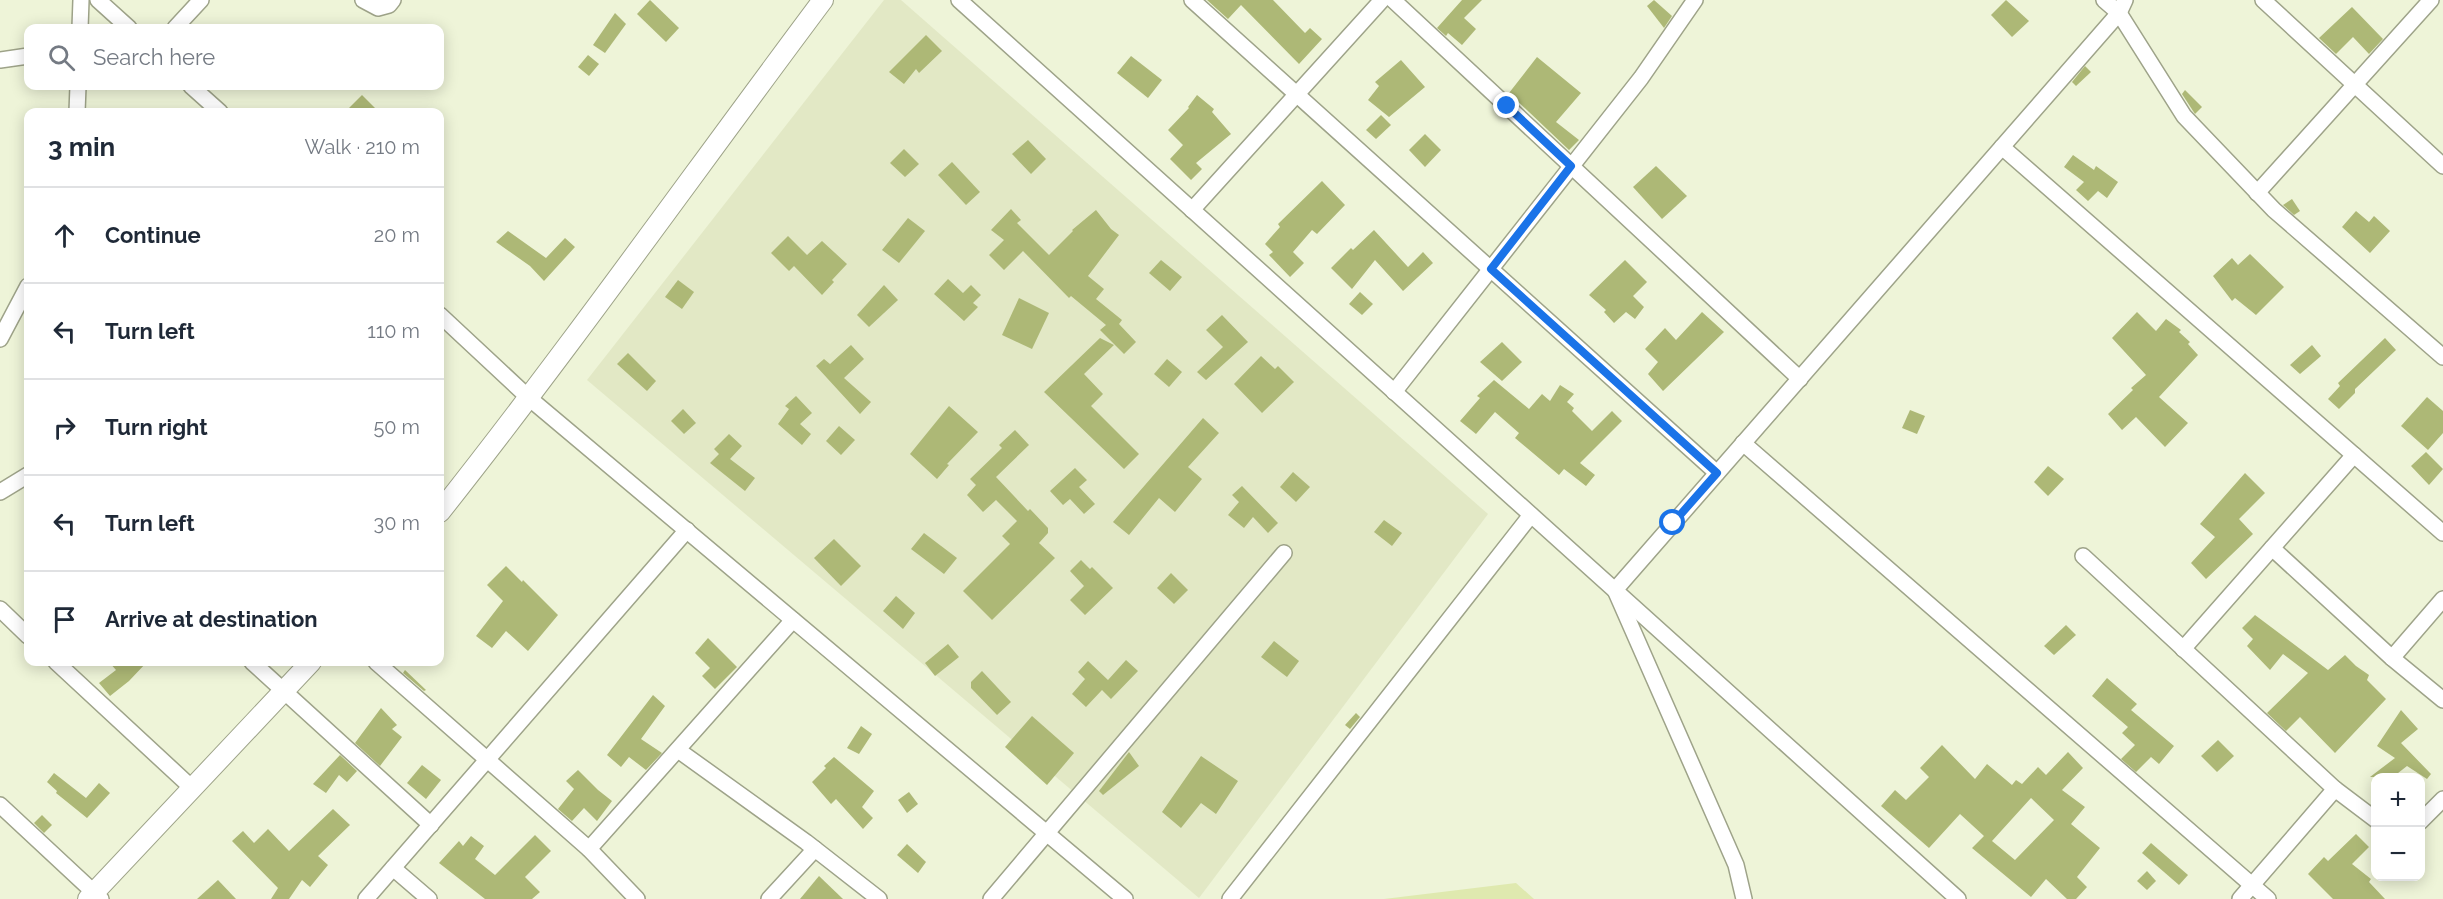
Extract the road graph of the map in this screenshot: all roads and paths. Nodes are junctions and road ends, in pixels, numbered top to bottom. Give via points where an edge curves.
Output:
1 (81, 0) edge
2 (99, 0) edge
3 (201, 0) edge
4 (363, 0) edge
5 (393, 0) edge
6 (823, 0) edge
7 (958, 0) edge
8 (1192, 0) edge
9 (1382, 0) edge
10 (1393, 0) edge
11 (1695, 0) edge
12 (2104, 0) edge
13 (2263, 0) edge
14 (2431, 0) edge
15 (2122, 7) edge
16 (80, 24) edge
17 (125, 24) edge
18 (180, 24) edge
19 (24, 57) edge
20 (0, 60) edge
21 (2354, 84) junction
22 (78, 90) edge
23 (195, 90) edge
24 (1296, 95) junction
25 (77, 108) edge
26 (216, 108) edge
27 (2002, 147) junction
28 (1571, 166) junction
29 (2443, 166) edge
30 (2257, 193) junction
31 (1192, 210) junction
32 (1491, 269) junction
33 (24, 294) edge
34 (444, 319) edge
35 (0, 339) edge
36 (2443, 357) edge
37 (1800, 379) junction
38 (1395, 392) junction
39 (529, 398) junction
40 (1743, 443) junction
41 (2354, 455) junction
42 (1717, 473) junction
43 (24, 477) edge
44 (0, 492) edge
45 (444, 507) edge
46 (1531, 515) junction
47 (687, 530) junction
48 (2443, 533) edge
49 (2271, 548) junction
50 (1284, 553) dead end
51 (2083, 556) dead end
52 (1615, 590) junction
53 (2443, 599) edge
54 (0, 609) edge
55 (793, 620) junction
56 (24, 632) edge
57 (2183, 649) junction
58 (2392, 658) junction
59 (60, 666) edge
60 (257, 666) edge
61 (307, 666) edge
62 (380, 666) edge
63 (284, 690) junction
64 (2443, 700) edge
65 (678, 750) junction
66 (486, 761) junction
67 (192, 788) junction
68 (2336, 789) junction
69 (2443, 799) edge
70 (0, 805) edge
71 (2371, 816) edge
72 (2425, 818) edge
73 (431, 825) junction
74 (1047, 833) junction
75 (589, 849) junction
76 (815, 849) junction
77 (393, 868) junction
78 (2252, 885) junction
79 (94, 897) edge
80 (366, 899) edge
81 (429, 899) edge
82 (638, 899) edge
83 (769, 899) edge
84 (879, 899) edge
85 (991, 899) edge
86 (1125, 899) edge
87 (1230, 899) edge
88 (1744, 899) edge
89 (1958, 899) edge
90 (2240, 899) edge
91 (2268, 899) edge

1 - 16 street
2 - 17 street
3 - 18 street
4 - 5 street via 378,8
6 - 39 street
7 - 31 street
8 - 24 street
9 - 24 street
10 - 28 street
11 - 28 street via 1641,78
12 - 15 street
13 - 21 street
14 - 21 street
15 - 27 street
15 - 30 street via 2184,116
19 - 20 street
21 - 29 street
21 - 30 street
22 - 25 street
23 - 26 street
24 - 31 street
24 - 32 street
27 - 37 street
27 - 41 street
28 - 32 street
28 - 37 street
30 - 36 street
31 - 38 street
32 - 38 street
32 - 42 street
33 - 35 street
34 - 39 street
37 - 40 street
38 - 46 street
39 - 45 street
39 - 47 street
40 - 42 street
40 - 78 street
41 - 48 street
41 - 49 street
42 - 52 street
43 - 44 street
46 - 52 street
46 - 87 street
47 - 55 street
47 - 66 street
49 - 57 street
49 - 58 street
50 - 74 street
51 - 57 street
52 - 88 street via 1736,865
52 - 89 street
53 - 58 street
54 - 56 street
55 - 65 street
55 - 74 street
57 - 68 street
58 - 64 street
59 - 67 street
60 - 63 street
61 - 63 street
62 - 66 street
63 - 67 street
63 - 73 street
65 - 75 street
65 - 76 street
66 - 73 street
66 - 75 street
67 - 79 street
68 - 71 street
68 - 78 street
69 - 72 street
70 - 79 street
73 - 77 street
74 - 85 street
74 - 86 street
75 - 82 street
76 - 83 street
76 - 84 street
77 - 80 street
77 - 81 street
78 - 90 street
78 - 91 street

